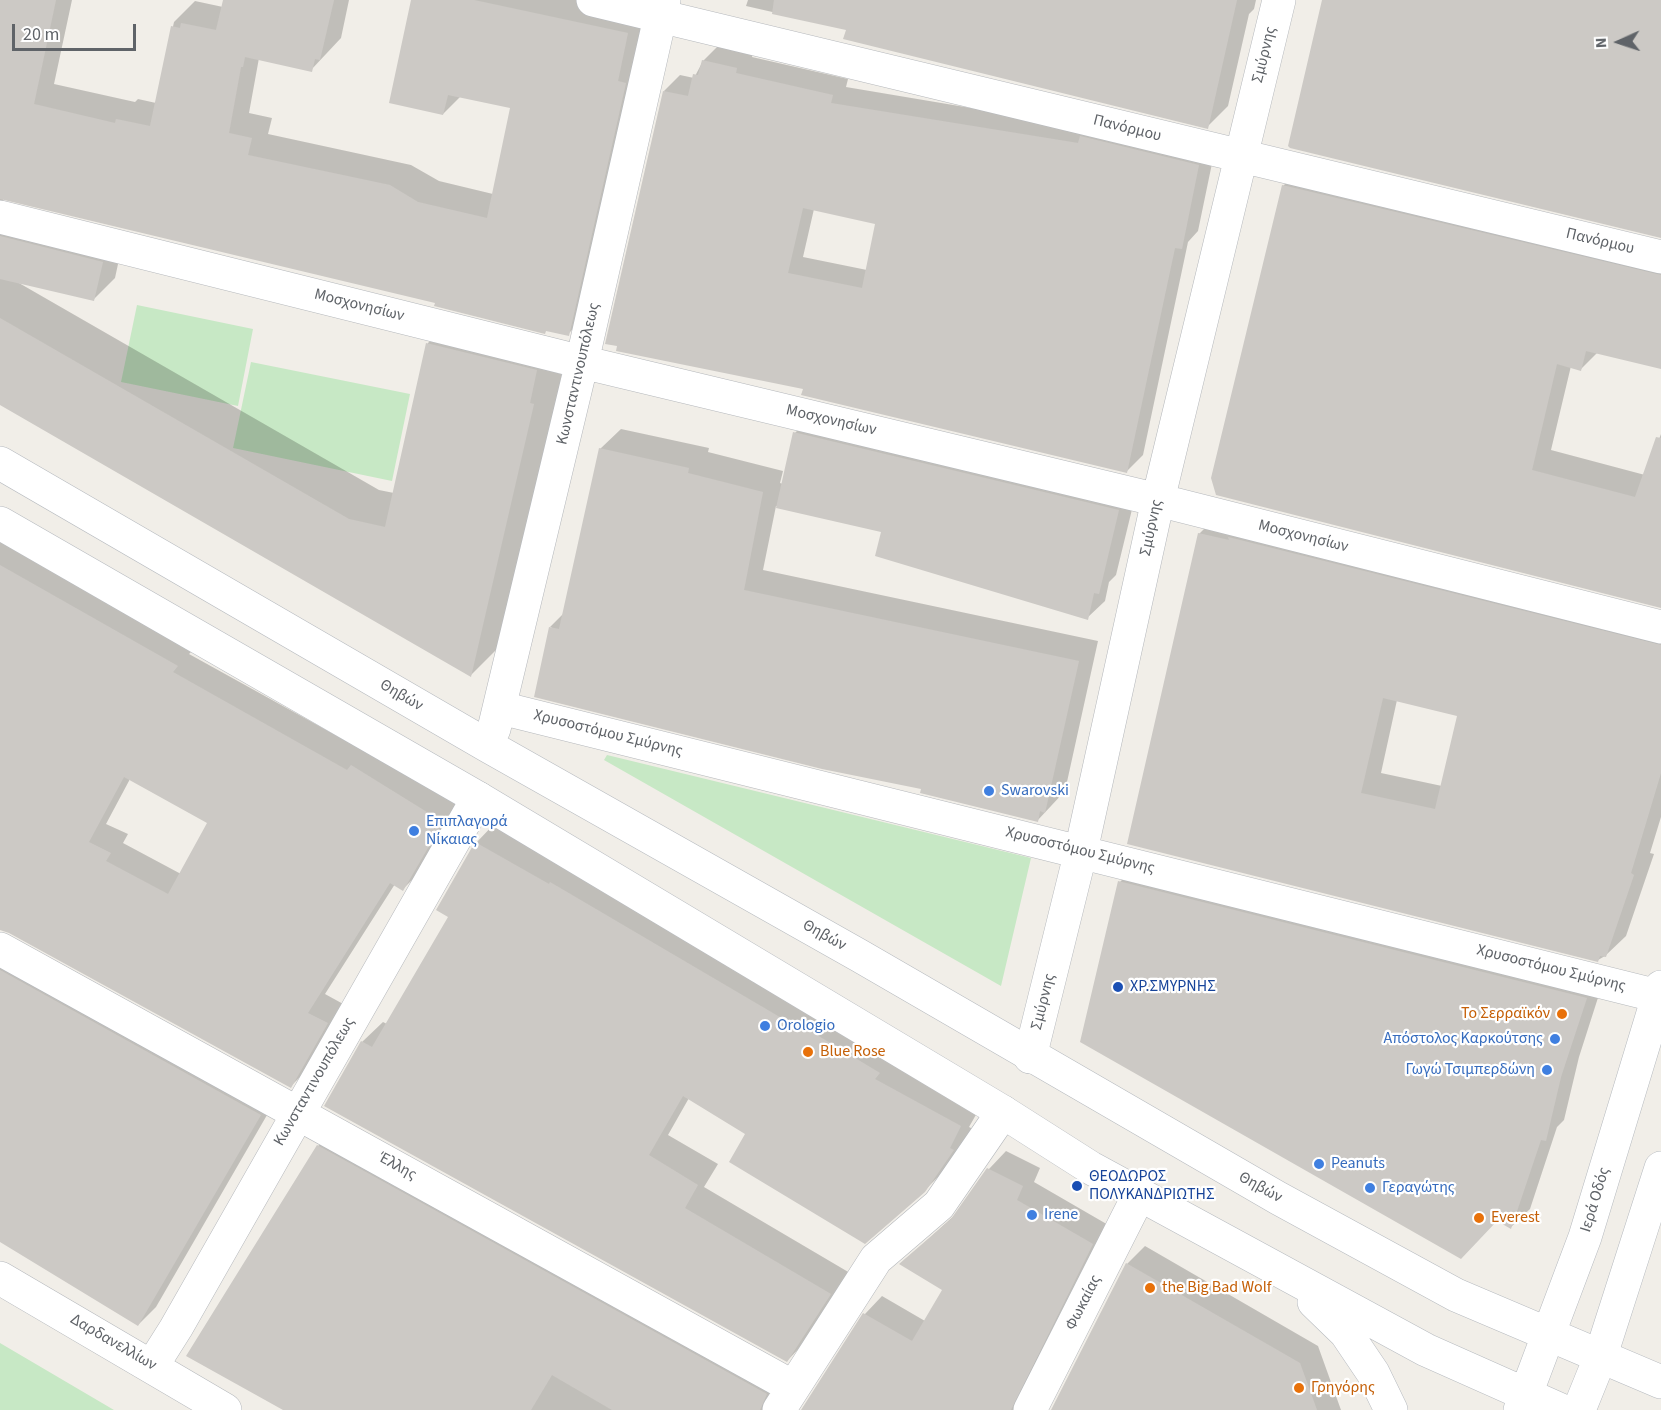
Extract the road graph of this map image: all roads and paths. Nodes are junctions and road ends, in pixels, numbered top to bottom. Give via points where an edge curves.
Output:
1 (593, 0) edge
2 (1278, 0) edge
3 (662, 8) edge
4 (1239, 156) junction
5 (0, 217) edge
6 (1661, 257) edge
7 (582, 362) junction
8 (0, 463) edge
9 (1158, 500) junction
10 (0, 523) edge
11 (1661, 627) edge
12 (501, 708) junction
13 (488, 746) junction
14 (478, 798) junction
15 (1081, 851) junction
16 (0, 949) edge
17 (1660, 991) edge
18 (1030, 1057) junction
19 (297, 1112) junction
20 (1003, 1112) junction
21 (1661, 1168) edge
22 (1139, 1195) junction
23 (1244, 1253) junction
24 (0, 1278) edge
25 (1548, 1334) junction
26 (1600, 1358) junction
27 (152, 1366) junction
28 (1661, 1382) edge
29 (786, 1399) edge
30 (1523, 1403) edge
31 (225, 1410) edge
32 (1030, 1410) edge
33 (1391, 1410) edge
34 (1561, 1410) edge
35 (1579, 1410) edge

1 - 3 street, Πανόρμου
2 - 4 street, Σμύρνης
3 - 4 street, Πανόρμου
3 - 7 street, Κωνσταντινουπόλεως
4 - 6 street, Πανόρμου
4 - 9 street, Σμύρνης
5 - 7 street, Μοσχονησίων
7 - 9 street, Μοσχονησίων
7 - 12 street, Κωνσταντινουπόλεως
8 - 13 street, Θηβών
9 - 11 street, Μοσχονησίων
9 - 15 street, Σμύρνης
10 - 14 street
12 - 13 street, Κωνσταντινουπόλεως
12 - 15 street, Χρυσοστόμου Σμύρνης
13 - 18 street, Θηβών
14 - 19 street, Κωνσταντινουπόλεως
14 - 20 street
15 - 17 street, Χρυσοστόμου Σμύρνης
15 - 18 street, Σμύρνης
16 - 19 street, Έλλης
17 - 25 street, Ιερά Οδός via 1585,1238
18 - 25 street, Θηβών via 1456,1295
19 - 27 street, Κωνσταντινουπόλεως
19 - 29 street, Έλλης
20 - 22 street
20 - 29 street via 939,1205 876,1259
21 - 26 street
22 - 23 street
22 - 32 street, Φωκαίας
23 - 30 street
23 - 33 street via 1307,1294 1346,1333 1373,1373
24 - 27 street, Δαρδανελλίων
25 - 26 street, Θηβών
25 - 30 street, Ιερά Οδός
26 - 28 street, Θηβών
26 - 35 street
27 - 31 street, Δαρδανελλίων
30 - 34 street

